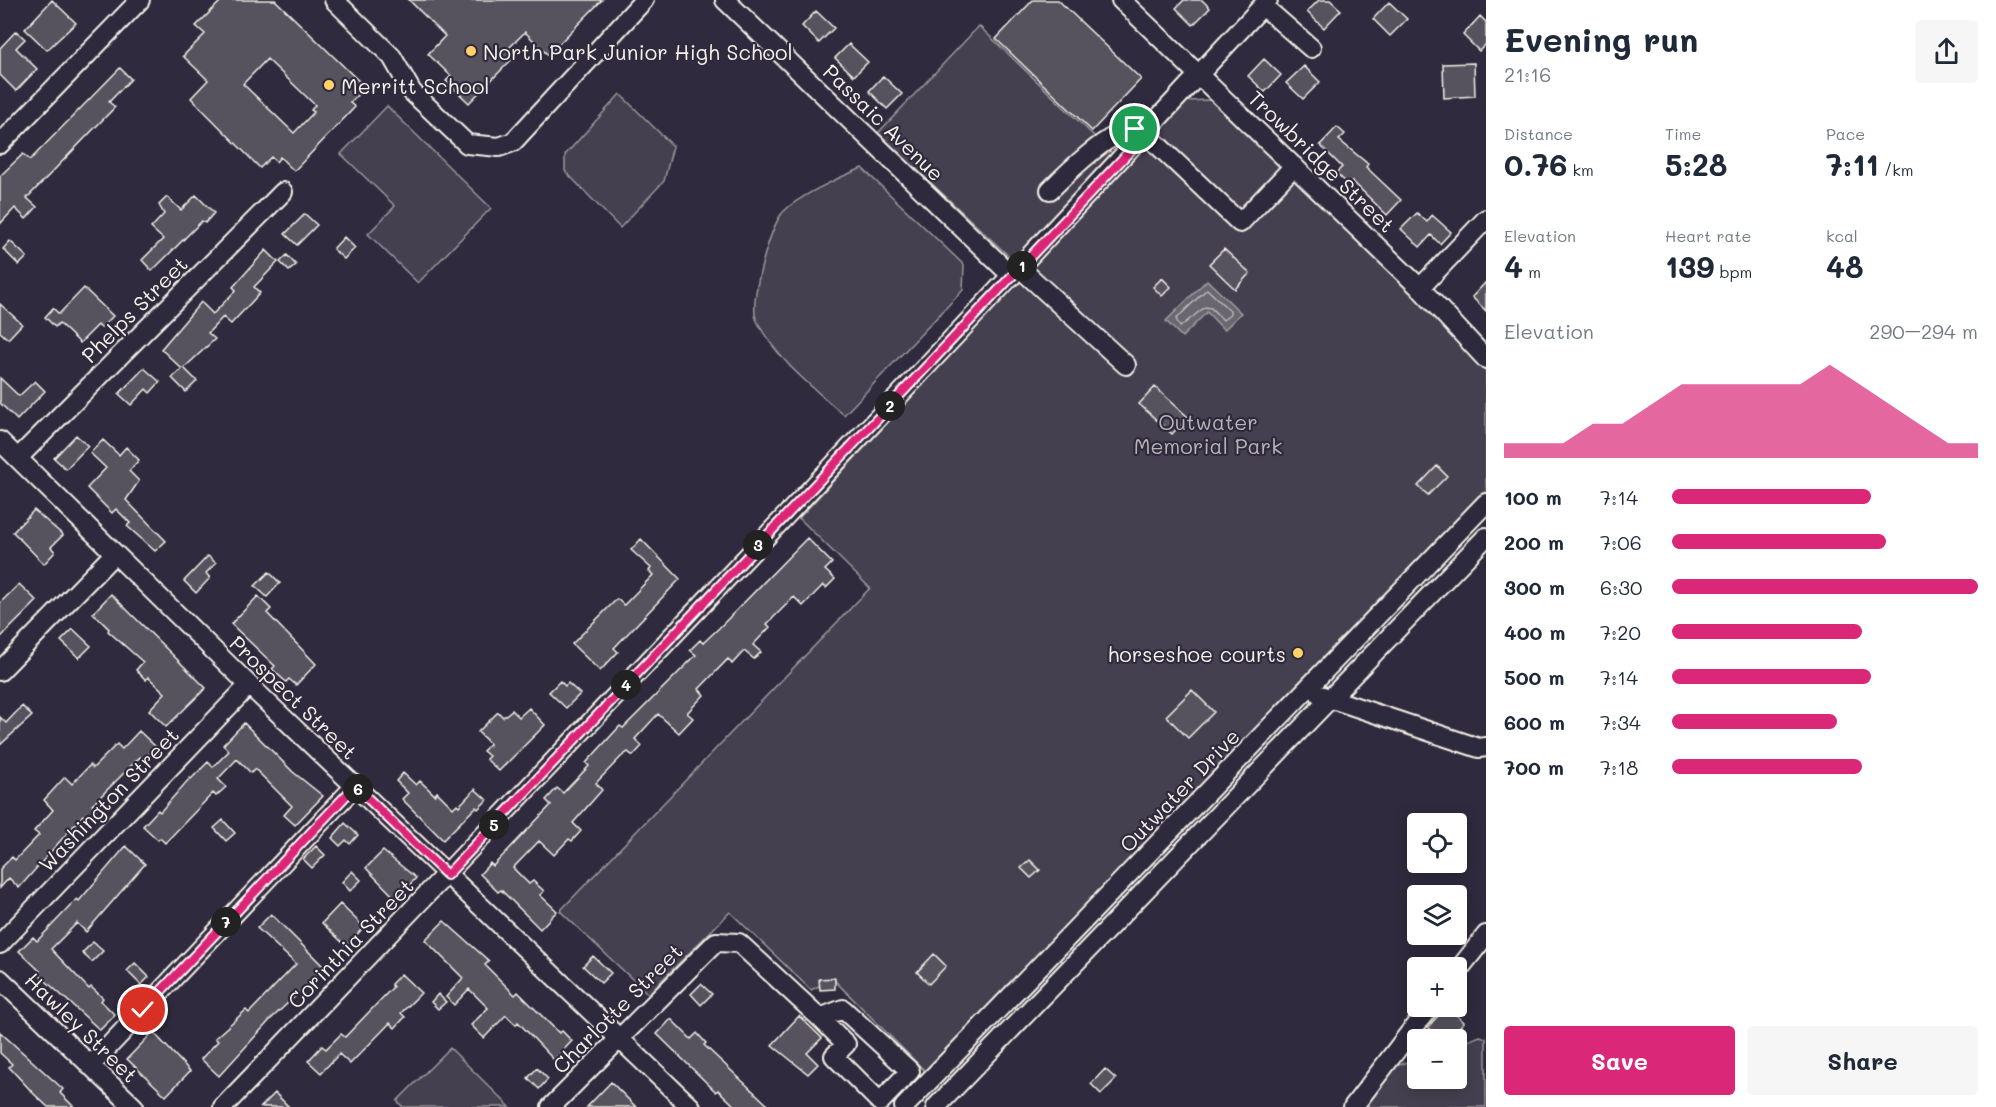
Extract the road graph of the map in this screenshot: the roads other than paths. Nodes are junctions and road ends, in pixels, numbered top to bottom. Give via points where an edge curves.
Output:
1 (140, 0) edge
2 (334, 0) edge
3 (644, 0) edge
4 (725, 0) edge
5 (1121, 0) edge
6 (1266, 3) edge
7 (1311, 48) dead end
8 (1201, 75) junction
9 (1146, 134) junction
10 (0, 144) edge
11 (1294, 166) junction
12 (1050, 190) dead end
13 (283, 192) dead end
14 (1486, 219) edge
15 (1016, 272) junction
16 (1420, 288) junction
17 (1486, 359) edge
18 (1126, 365) dead end
19 (0, 441) edge
20 (18, 458) junction
21 (1486, 503) edge
22 (1486, 537) edge
23 (114, 554) junction
24 (0, 671) edge
25 (249, 685) junction
26 (1307, 689) junction
27 (1329, 700) junction
28 (1486, 747) edge
29 (355, 786) junction
30 (447, 875) junction
31 (1486, 935) edge
32 (0, 944) edge
33 (1467, 959) edge
34 (0, 979) edge
35 (1422, 1017) edge
36 (820, 1018) junction
37 (618, 1037) junction
38 (90, 1066) junction
39 (880, 1104) edge
40 (134, 1107) edge
41 (223, 1107) edge
42 (550, 1107) edge
43 (691, 1107) edge
44 (904, 1107) edge
45 (936, 1107) edge
46 (1353, 1107) edge

1 - 10 street
2 - 3 street via 392,57 412,92 467,144 499,147 513,142
4 - 15 street, Passaic Avenue
5 - 8 street, Trowbridge Street
6 - 7 street
6 - 8 street, Corinthia Street
8 - 9 street, Corinthia Street
8 - 11 street, Trowbridge Street
9 - 11 street via 1240,223
9 - 12 street via 1135,129 1125,131 1074,165
9 - 15 street, Corinthia Street
11 - 16 street, Trowbridge Street
13 - 20 street, Phelps Street
14 - 16 street
15 - 18 street, Passaic Avenue
15 - 30 street, Corinthia Street
16 - 17 street, Trowbridge Street
19 - 20 street, Prospect Street
20 - 23 street, Prospect Street
21 - 26 street, Outwater Drive
22 - 27 street
23 - 24 street
23 - 25 street, Prospect Street
25 - 29 street, Prospect Street
25 - 32 street, Washington Street
26 - 27 street
26 - 44 street, Outwater Drive
27 - 28 street
27 - 45 street
29 - 30 street, Prospect Street
29 - 38 street
30 - 37 street, Prospect Street
30 - 41 street, Corinthia Street
31 - 33 street
34 - 38 street, Hawley Street
35 - 46 street
36 - 37 street, Charlotte Street via 740,943 716,942
36 - 39 street via 846,1044 834,1056
36 - 39 street via 843,1009 909,1071
37 - 42 street, Charlotte Street
37 - 43 street, Prospect Street
38 - 40 street, Hawley Street

